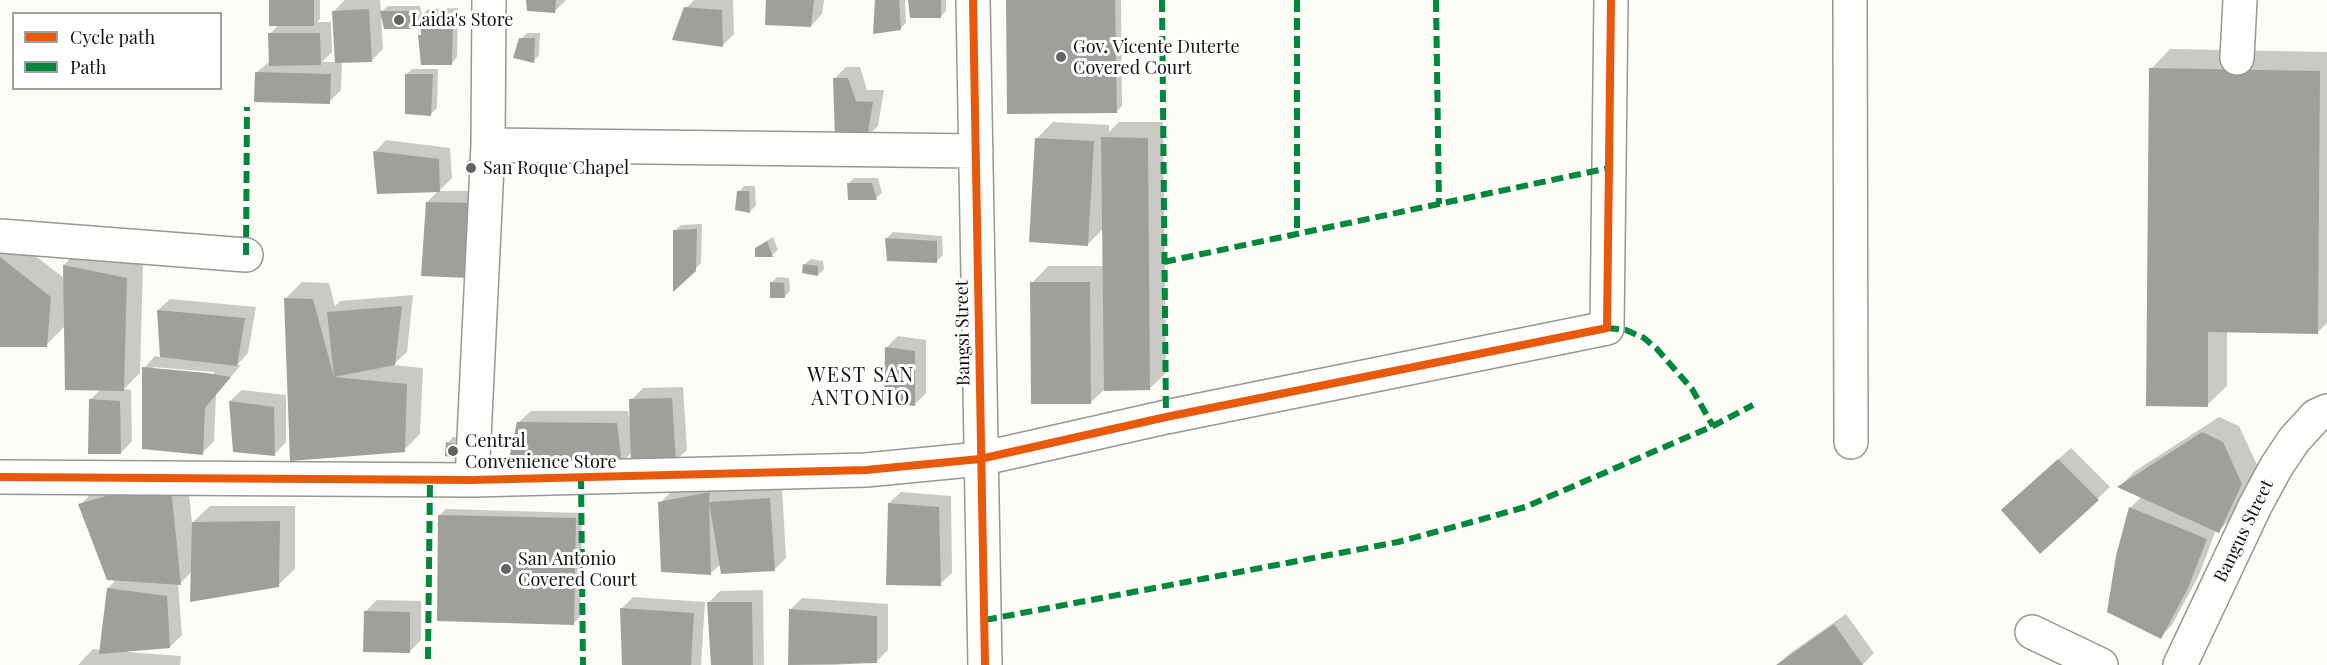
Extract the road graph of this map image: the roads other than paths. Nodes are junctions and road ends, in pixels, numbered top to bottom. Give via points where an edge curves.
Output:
1 (489, 0) edge
2 (973, 0) edge
3 (1611, 0) edge
4 (1850, 0) edge
5 (2240, 0) edge
6 (2237, 58) dead end
7 (488, 145) junction
8 (976, 151) junction
9 (0, 236) edge
10 (246, 255) dead end
11 (2327, 411) edge
12 (1851, 442) dead end
13 (980, 459) junction
14 (0, 477) edge
15 (472, 480) junction
16 (2032, 632) dead end
17 (985, 665) edge
18 (2102, 665) edge
19 (2180, 665) edge

1 - 7 street
2 - 8 street, Bangsi Street
3 - 13 street via 1607,328 1166,417
4 - 12 street
5 - 6 street
7 - 8 street
7 - 15 street
8 - 13 street, Bangsi Street
9 - 10 street
11 - 19 street, Bangus Street via 2316,416 2276,466
13 - 15 street via 866,470
13 - 17 street, Bangsi Street
14 - 15 street
16 - 18 street

